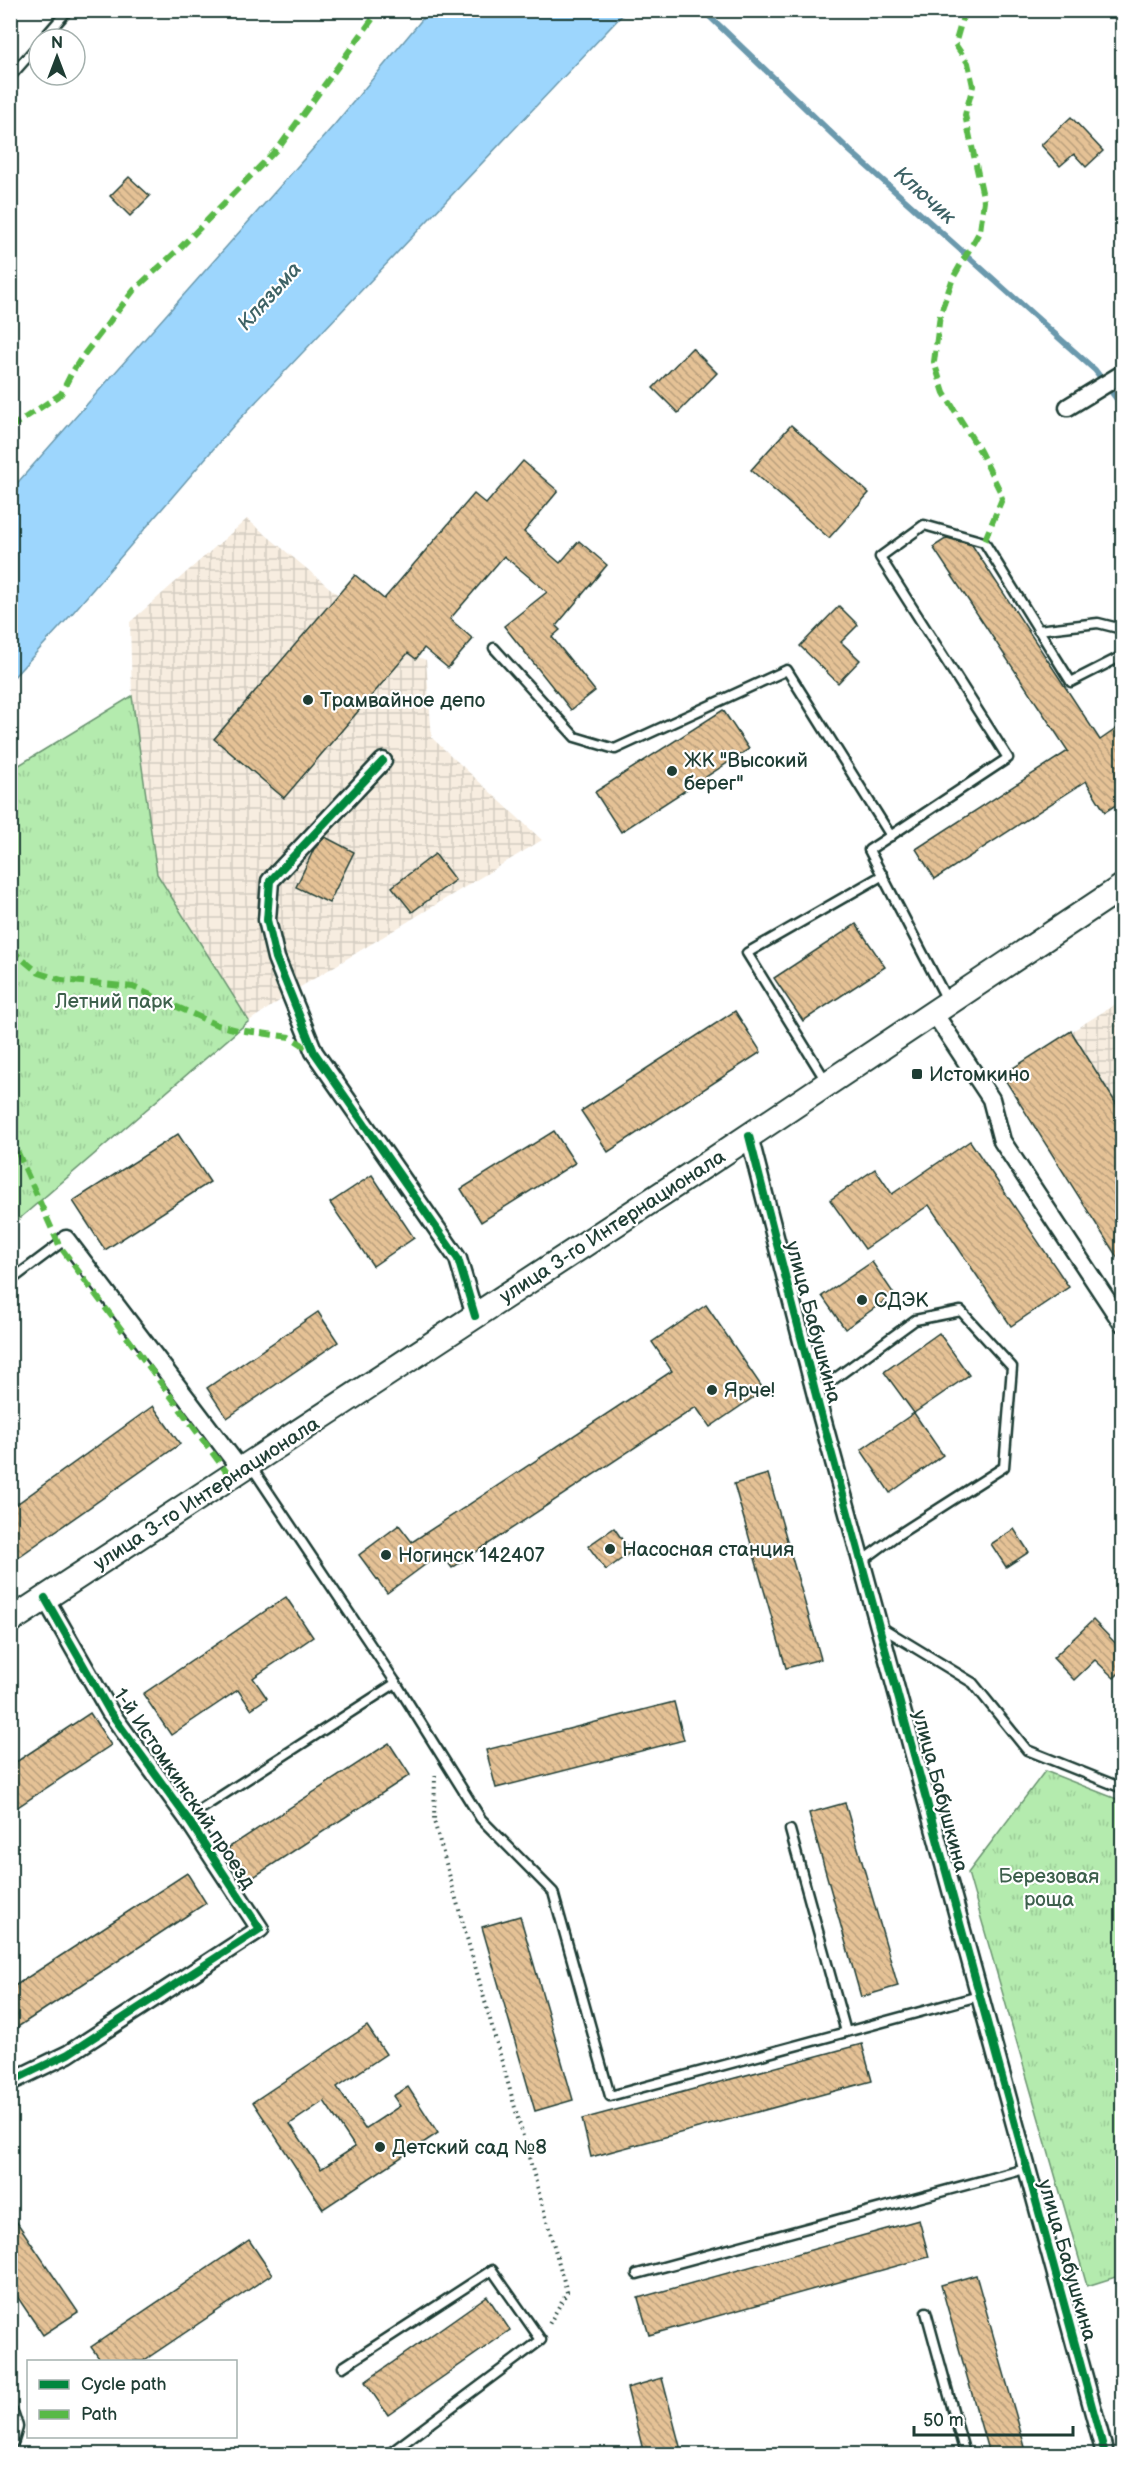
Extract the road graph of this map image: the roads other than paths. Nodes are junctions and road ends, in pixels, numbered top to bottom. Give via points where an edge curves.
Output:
1 (68, 10) edge
2 (53, 27) edge
3 (27, 58) edge
4 (10, 77) edge
5 (1122, 374) edge
6 (1068, 406) dead end
7 (1122, 629) edge
8 (1038, 630) junction
9 (494, 648) dead end
10 (1122, 656) edge
11 (383, 761) dead end
12 (891, 836) junction
13 (883, 875) junction
14 (1122, 887) edge
15 (941, 1008) junction
16 (828, 1084) junction
17 (748, 1136) junction
18 (66, 1239) joint
19 (10, 1281) edge
20 (476, 1316) junction
21 (1122, 1323) edge
22 (815, 1393) junction
23 (245, 1467) junction
24 (862, 1561) junction
25 (45, 1598) junction
26 (10, 1622) edge
27 (879, 1626) junction
28 (396, 1683) junction
29 (1122, 1788) edge
30 (187, 1818) junction
31 (790, 1830) dead end
32 (979, 1996) junction
33 (846, 2032) junction
34 (10, 2082) edge
35 (1025, 2169) junction
36 (638, 2274) dead end
37 (926, 2312) dead end
38 (343, 2367) dead end
39 (10, 2415) edge
40 (10, 2440) edge
41 (389, 2454) edge
42 (965, 2454) edge
43 (1105, 2454) edge

1 - 2 lane
3 - 4 lane
5 - 6 street
7 - 8 lane via 1098,623
8 - 10 lane via 1071,682
8 - 12 lane via 984,542 924,525 880,557 1008,758
9 - 12 lane via 574,737 615,749 787,670
11 - 20 street via 270,881 267,920 276,958 314,1052 458,1259
12 - 13 lane via 869,850
13 - 15 lane
13 - 16 lane via 747,953
14 - 15 main road, улица 3-го Интернационала
15 - 16 main road, улица 3-го Интернационала
15 - 21 street via 991,1099 1002,1141
16 - 17 main road, улица 3-го Интернационала
17 - 20 main road, улица 3-го Интернационала
17 - 22 street, улица Бабушкина
18 - 19 lane
18 - 23 street
20 - 23 main road, улица 3-го Интернационала
22 - 24 street, улица Бабушкина
22 - 24 lane via 915,1320 960,1311 1012,1367 1004,1467
23 - 25 main road, улица 3-го Интернационала
23 - 28 lane
24 - 27 street, улица Бабушкина
25 - 26 main road, улица 3-го Интернационала
25 - 30 street, 1-й Истомкинский проезд via 110,1712
27 - 29 lane via 973,1683 1027,1750
27 - 32 street, улица Бабушкина
28 - 30 lane
28 - 33 lane via 481,1819 553,1892 610,2096
30 - 34 street, 1-й Истомкинский проезд via 260,1929 68,2054
31 - 33 lane
32 - 33 lane
32 - 35 street, улица Бабушкина
35 - 36 lane
35 - 43 street, улица Бабушкина
37 - 42 lane
38 - 41 lane via 492,2270 540,2340
39 - 40 street via 14,2427

